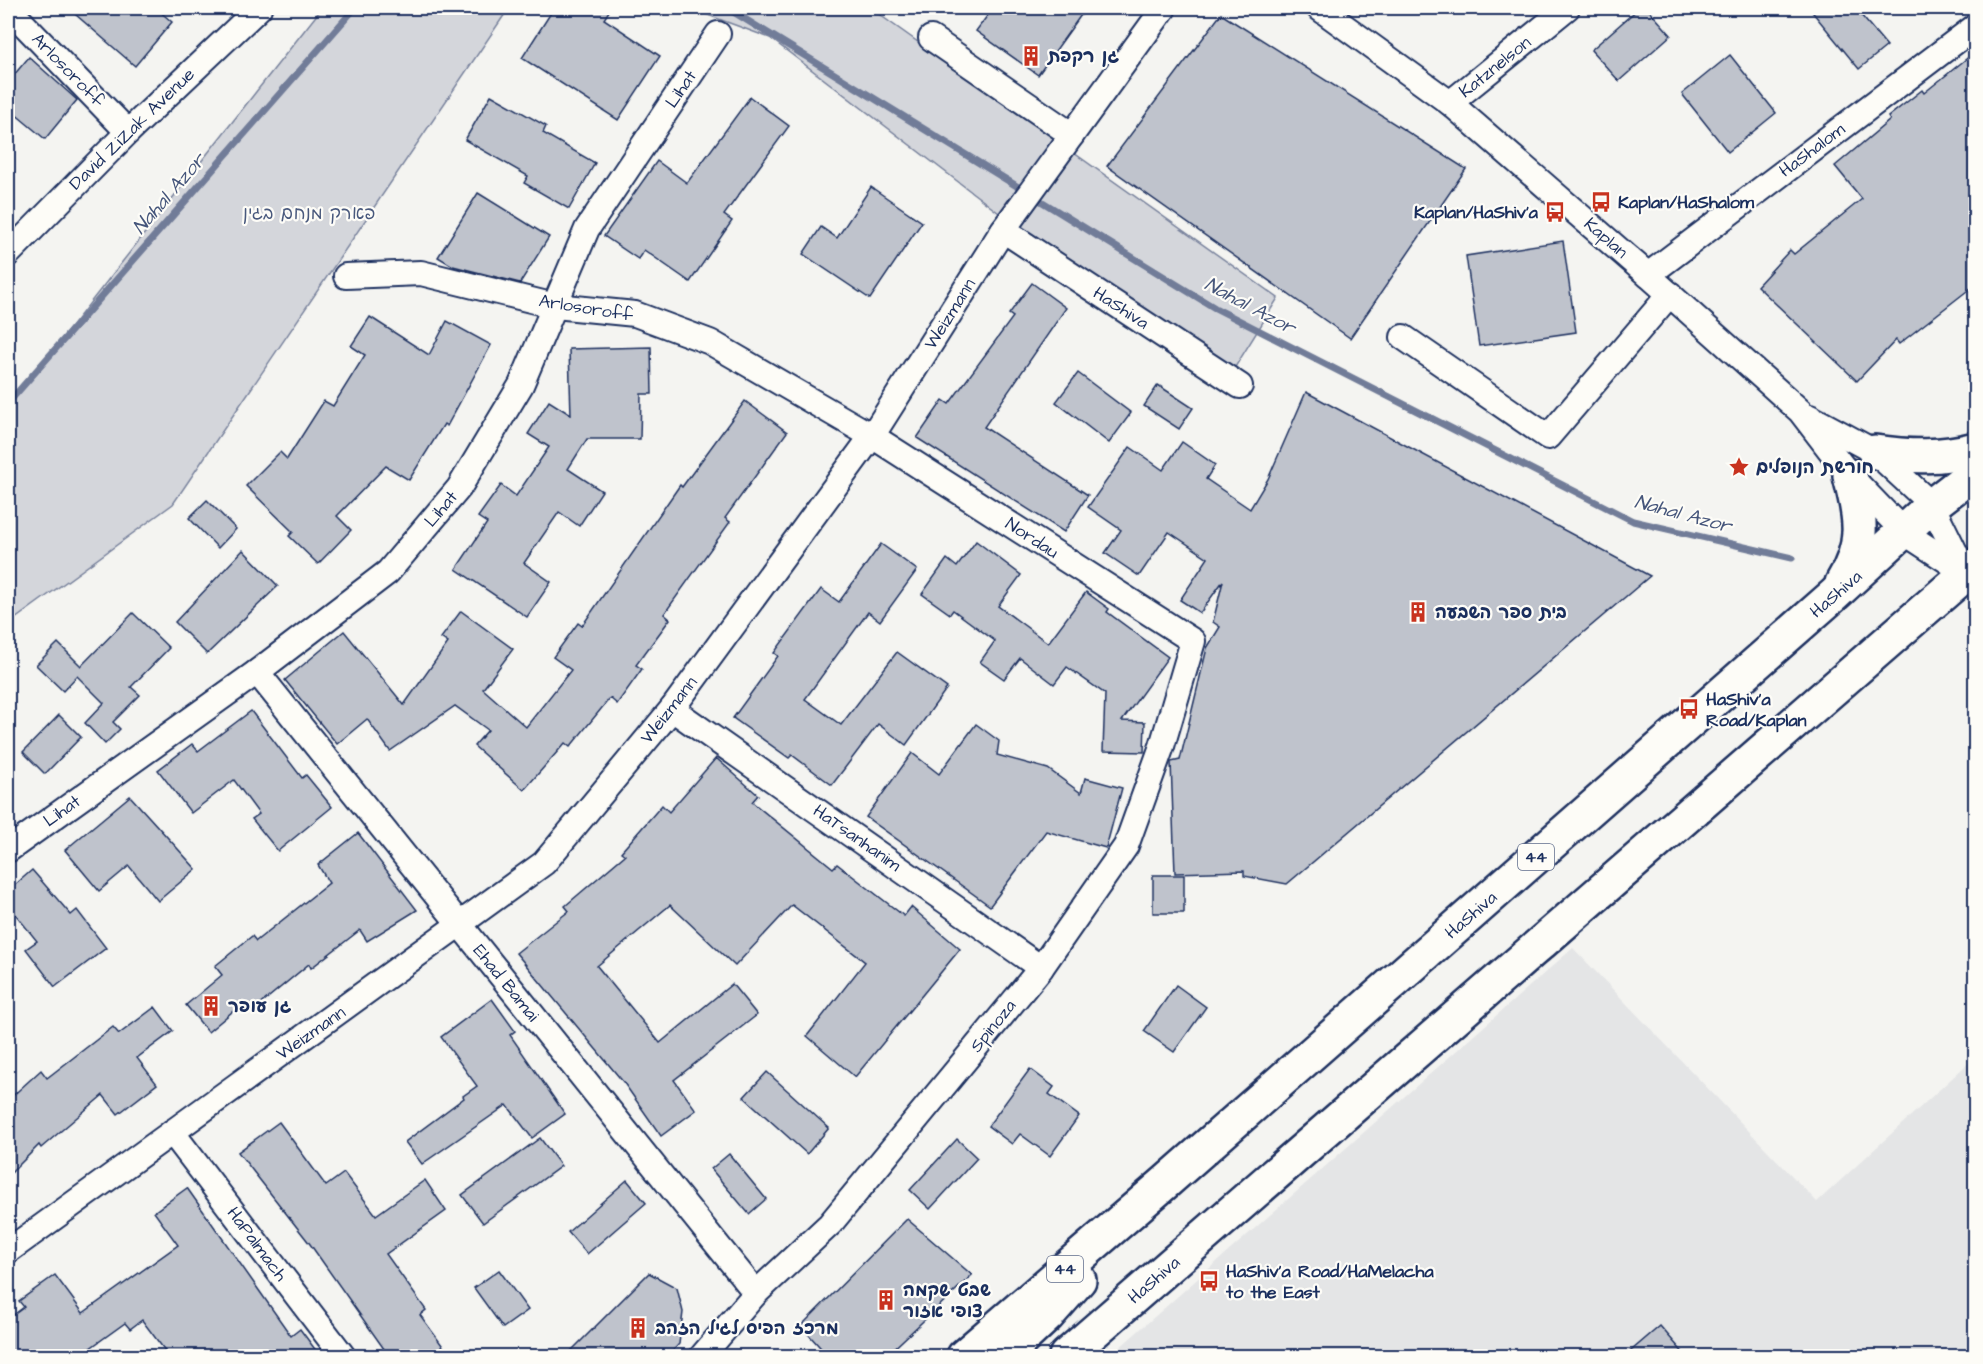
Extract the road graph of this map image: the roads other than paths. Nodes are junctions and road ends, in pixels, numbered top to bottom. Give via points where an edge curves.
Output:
1 (8, 8) edge
2 (259, 8) edge
3 (1164, 8) edge
4 (1319, 8) edge
5 (1567, 8) edge
6 (1976, 26) edge
7 (718, 34) dead end
8 (931, 38) dead end
9 (1450, 103) junction
10 (128, 132) junction
11 (1072, 135) junction
12 (1008, 223) junction
13 (8, 254) edge
14 (1648, 274) junction
15 (346, 276) dead end
16 (1670, 294) junction
17 (555, 306) junction
18 (1402, 337) dead end
19 (1240, 386) dead end
20 (1800, 411) junction
21 (872, 436) junction
22 (1976, 449) edge
23 (1875, 452) junction
24 (1976, 471) edge
25 (1850, 476) junction
26 (1932, 505) junction
27 (1905, 532) junction
28 (1971, 569) edge
29 (1834, 595) junction
30 (1193, 641) joint
31 (257, 672) junction
32 (672, 709) junction
33 (8, 850) edge
34 (461, 926) junction
35 (1041, 968) junction
36 (172, 1132) junction
37 (1166, 1182) junction
38 (8, 1251) edge
39 (756, 1293) junction
40 (343, 1356) edge
41 (702, 1356) edge
42 (964, 1356) edge
43 (1004, 1356) edge
44 (1066, 1356) edge

1 - 10 street, Arlosoroff
2 - 10 street, David ZiZak Avenue
3 - 11 street, Weizmann
4 - 9 street, Kaplan
5 - 9 street, Katznelson
6 - 14 street, HaShalom
7 - 17 street, Lihat via 587,229
8 - 11 street
9 - 14 street, Kaplan
10 - 13 street, David ZiZak Avenue
11 - 12 street, Weizmann
12 - 19 street, HaShiva
12 - 21 street, Weizmann
14 - 16 street, Kaplan
15 - 17 street, Arlosoroff via 422,273
16 - 18 street via 1548,437
16 - 20 street, Kaplan
17 - 21 street, Arlosoroff via 635,314 710,342
17 - 31 street, Lihat via 521,385 459,488 388,572
20 - 23 street, Kaplan
20 - 25 street, Kaplan
21 - 30 street, Nordau
21 - 32 street, Weizmann
22 - 23 highway via 1911,457
23 - 26 street, Kaplan
24 - 26 highway, HaShiva / 44
25 - 27 street, Kaplan
25 - 29 highway via 1860,522 1859,548
26 - 27 highway, HaShiva / 44
26 - 28 street, Kaplan
27 - 28 street, Kaplan
27 - 29 highway, HaShiva / 44
28 - 44 highway, HaShiva
29 - 37 highway, HaShiva / 44
30 - 35 street, Spinoza via 1162,746 1126,846
31 - 33 street, Lihat
31 - 34 street, Ehad Bamai
32 - 34 street, Weizmann via 544,863
32 - 35 street, HaTsanhanim
34 - 36 street, Weizmann
34 - 39 street, Ehad Bamai
35 - 39 street, Spinoza via 831,1224
36 - 38 street, Weizmann
36 - 40 street, HaPalmach
37 - 42 highway, HaShiva / 44
37 - 43 highway via 1048,1315
39 - 41 street, Spinoza

